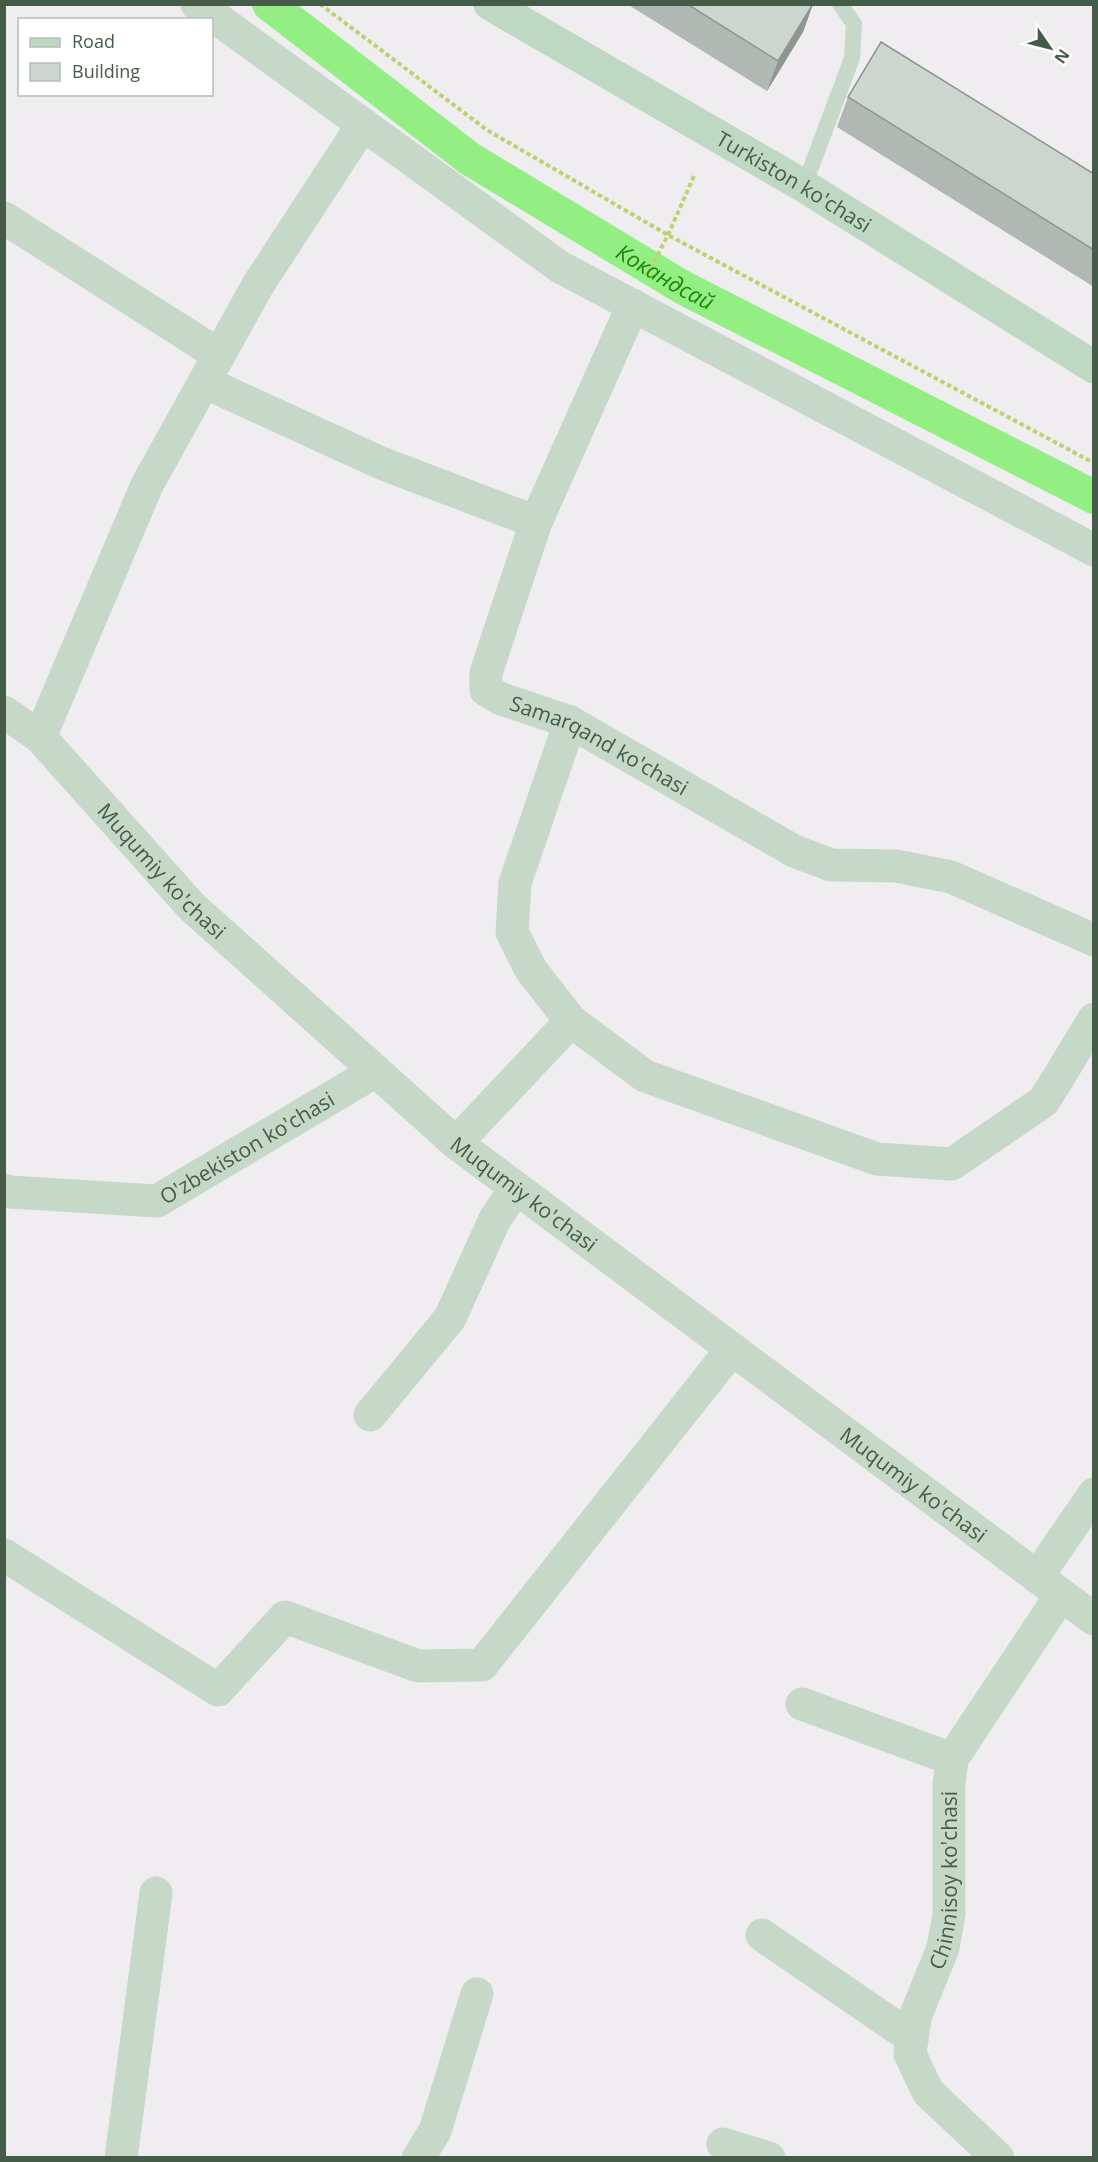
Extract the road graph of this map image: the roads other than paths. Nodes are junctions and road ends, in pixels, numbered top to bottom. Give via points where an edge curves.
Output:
1 (197, 4) edge
2 (490, 4) edge
3 (840, 4) edge
4 (363, 124) junction
5 (804, 186) junction
6 (4, 218) edge
7 (632, 305) junction
8 (1094, 367) edge
9 (212, 369) junction
10 (536, 522) junction
11 (1094, 550) edge
12 (4, 712) edge
13 (570, 722) junction
14 (40, 737) junction
15 (1094, 940) edge
16 (1094, 1018) edge
17 (571, 1021) junction
18 (1083, 1057) edge
19 (376, 1071) junction
20 (456, 1143) junction
21 (516, 1188) junction
22 (4, 1190) edge
23 (732, 1349) junction
24 (370, 1415) dead end
25 (1094, 1494) edge
26 (4, 1555) edge
27 (1049, 1586) junction
28 (1094, 1619) edge
29 (802, 1704) dead end
30 (952, 1759) junction
31 (156, 1893) dead end
32 (762, 1935) dead end
33 (477, 1994) dead end
34 (912, 2038) junction
35 (723, 2144) dead end
36 (121, 2157) edge
37 (418, 2157) edge
38 (769, 2157) edge
39 (998, 2157) edge

1 - 4 street
2 - 5 main road, Turkiston ko'chasi
3 - 5 lane via 854,24 852,57
4 - 7 street via 560,267
4 - 9 street via 258,285
5 - 8 main road, Turkiston ko'chasi
6 - 9 street
7 - 10 street, Samarqand ko'chasi
7 - 11 street
9 - 10 street via 381,463
9 - 14 street via 147,485
10 - 13 street, Samarqand ko'chasi via 486,673 486,690
12 - 14 street, Muqumiy ko'chasi
13 - 15 street, Samarqand ko'chasi via 803,855 831,866 896,866 951,877
13 - 17 street via 515,883 512,932 531,970
14 - 19 street, Muqumiy ko'chasi via 192,907
16 - 18 street
17 - 18 street via 645,1076 887,1160 952,1164 1044,1101
17 - 20 street
19 - 20 street, Muqumiy ko'chasi
19 - 22 street, O'zbekiston ko'chasi via 157,1201
20 - 21 street, Muqumiy ko'chasi
21 - 23 street, Muqumiy ko'chasi
21 - 24 street via 495,1219 450,1318
23 - 26 street via 482,1665 418,1666 285,1617 218,1690
23 - 27 street, Muqumiy ko'chasi
25 - 27 street, Chinnisoy ko'chasi
27 - 28 street, Muqumiy ko'chasi
27 - 30 street, Chinnisoy ko'chasi
29 - 30 street
30 - 34 street, Chinnisoy ko'chasi via 949,1914 943,1948 915,2017
31 - 36 street
32 - 34 street
33 - 37 street via 435,2131
34 - 39 street, Chinnisoy ko'chasi via 910,2054 928,2092
35 - 38 street

